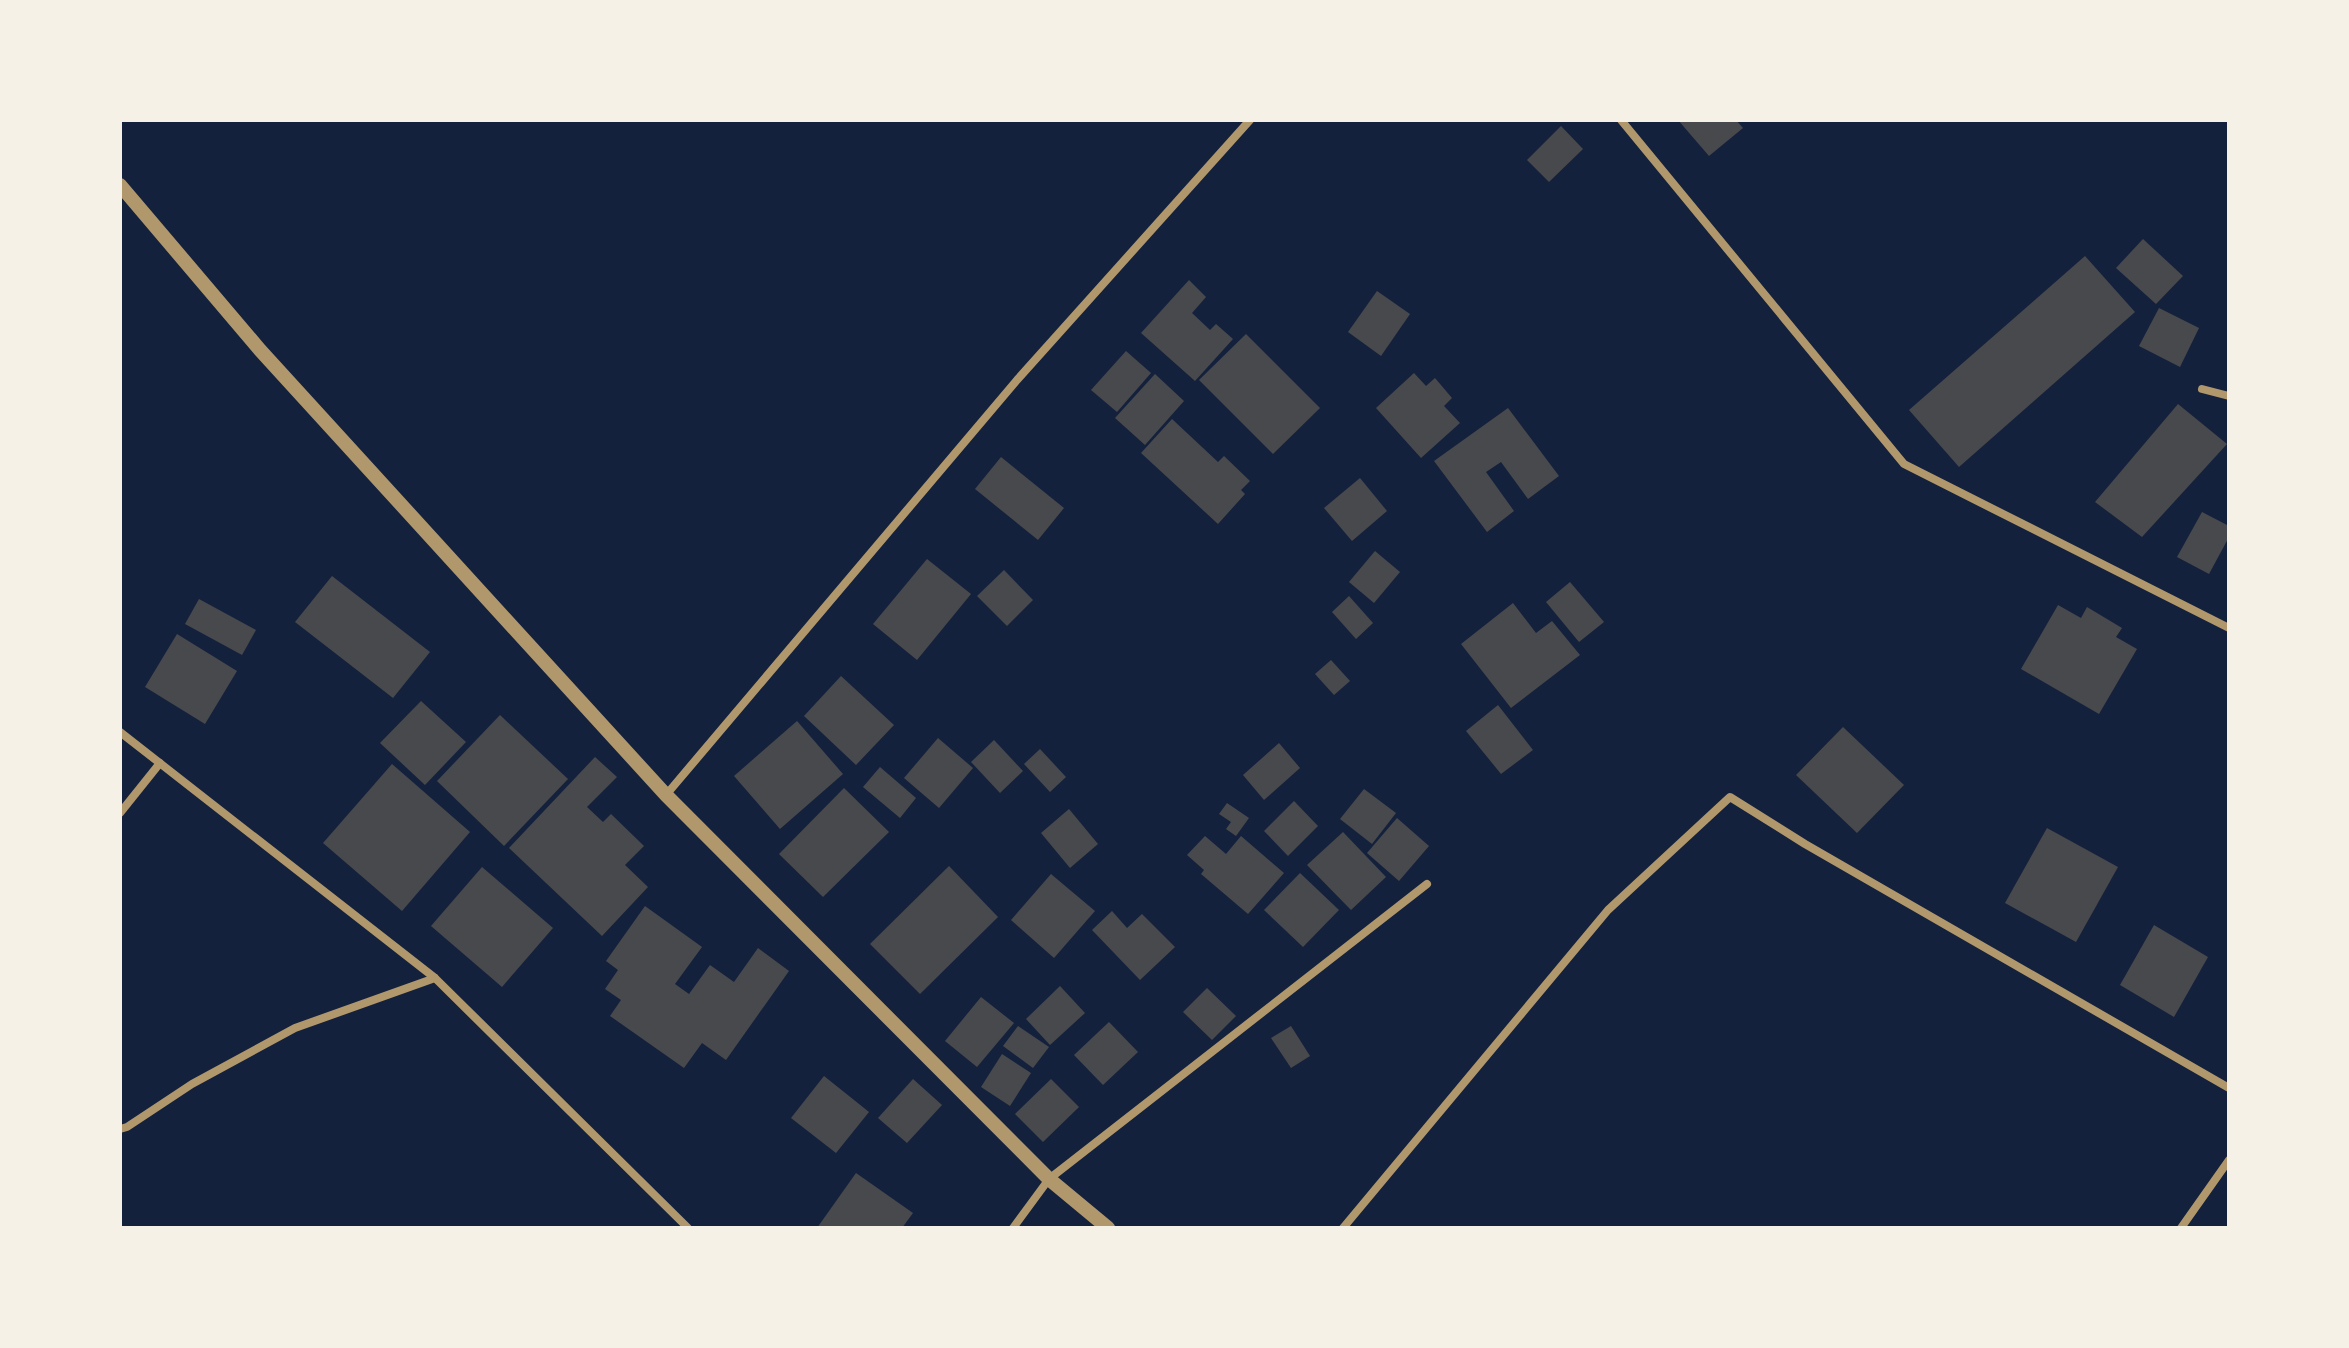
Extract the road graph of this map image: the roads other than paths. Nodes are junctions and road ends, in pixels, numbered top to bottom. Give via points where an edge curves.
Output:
1 (1250, 120) edge
2 (1621, 120) edge
3 (120, 185) edge
4 (2202, 389) dead end
5 (2229, 396) edge
6 (2229, 628) edge
7 (120, 732) edge
8 (160, 763) junction
9 (666, 795) junction
10 (120, 813) edge
11 (1427, 884) dead end
12 (435, 978) junction
13 (2229, 1088) edge
14 (120, 1129) edge
15 (2229, 1160) edge
16 (1049, 1179) junction
17 (688, 1228) edge
18 (1013, 1228) edge
19 (1108, 1228) edge
20 (1343, 1228) edge
21 (2181, 1228) edge

1 - 9 street via 1017,380
2 - 6 street via 1904,464
3 - 9 street via 260,350
4 - 5 street
7 - 8 street
8 - 10 street
8 - 12 street
9 - 16 street
11 - 16 street
12 - 14 street via 295,1028
12 - 17 street
13 - 20 street via 1730,797 1608,910
15 - 21 street
16 - 18 street
16 - 19 street

